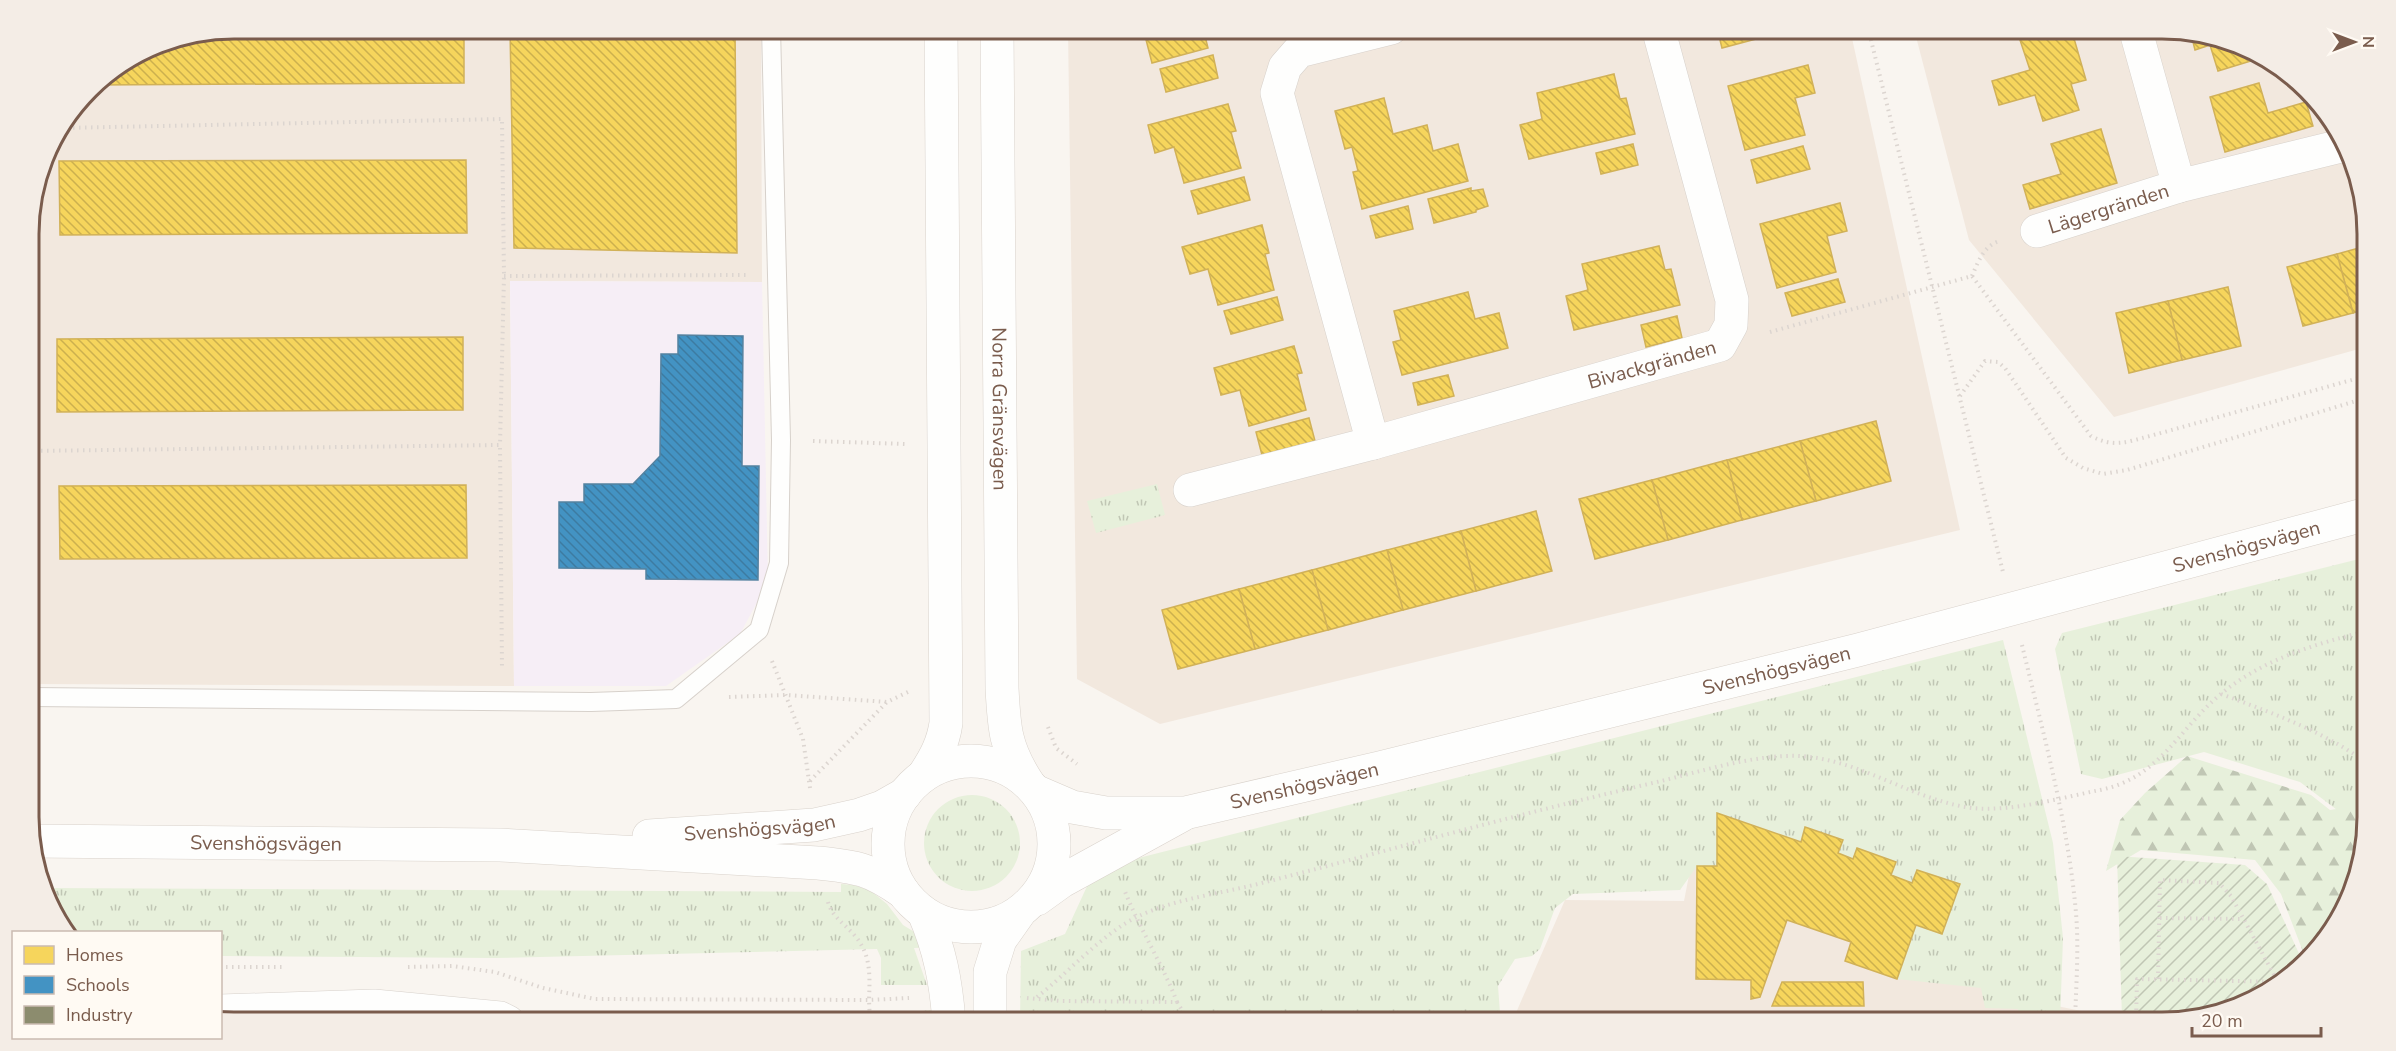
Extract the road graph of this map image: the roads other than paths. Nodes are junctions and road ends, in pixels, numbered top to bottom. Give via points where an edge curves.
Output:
1 (771, 39) edge
2 (941, 39) edge
3 (997, 39) edge
4 (1347, 39) edge
5 (1661, 39) edge
6 (2138, 39) edge
7 (2336, 147) edge
8 (2179, 186) junction
9 (2037, 231) dead end
10 (1372, 443) junction
11 (1190, 490) dead end
12 (2357, 516) edge
13 (39, 697) edge
14 (915, 784) junction
15 (1032, 788) junction
16 (1185, 813) junction
17 (41, 841) edge
18 (500, 845) junction
19 (913, 902) junction
20 (1023, 910) junction
21 (222, 1011) edge
22 (437, 1012) edge
23 (948, 1012) edge
24 (990, 1012) edge

1 - 13 lane via 781,440 779,563 759,630 676,699 591,702
2 - 14 street via 946,723 938,755
3 - 15 street, Norra Gränsvägen via 1002,688 1008,746
4 - 10 street via 1299,51 1285,67 1277,93
5 - 10 street, Bivackgränden via 1732,300 1731,325 1720,345
6 - 8 street, Lägergränden
7 - 8 street, Lägergränden
8 - 9 street, Lägergränden
10 - 11 street, Bivackgränden
12 - 16 street, Svenshögsvägen via 1858,650
14 - 15 street, Svenshögsvägen via 950,763 979,761 1016,773
14 - 18 street, Svenshögsvägen via 882,807 814,825
14 - 19 street via 895,810 888,842 892,871
15 - 16 street, Svenshögsvägen via 1072,807 1106,813
15 - 20 street via 1051,818 1055,847 1050,872
16 - 20 street, Svenshögsvägen via 1062,880
17 - 18 street, Svenshögsvägen
18 - 19 street, Svenshögsvägen via 849,866 872,871
19 - 20 street, Svenshögsvägen via 950,925 974,927 1003,921
19 - 23 street via 936,941
20 - 24 street via 1000,940 990,972
21 - 22 street via 374,1006

